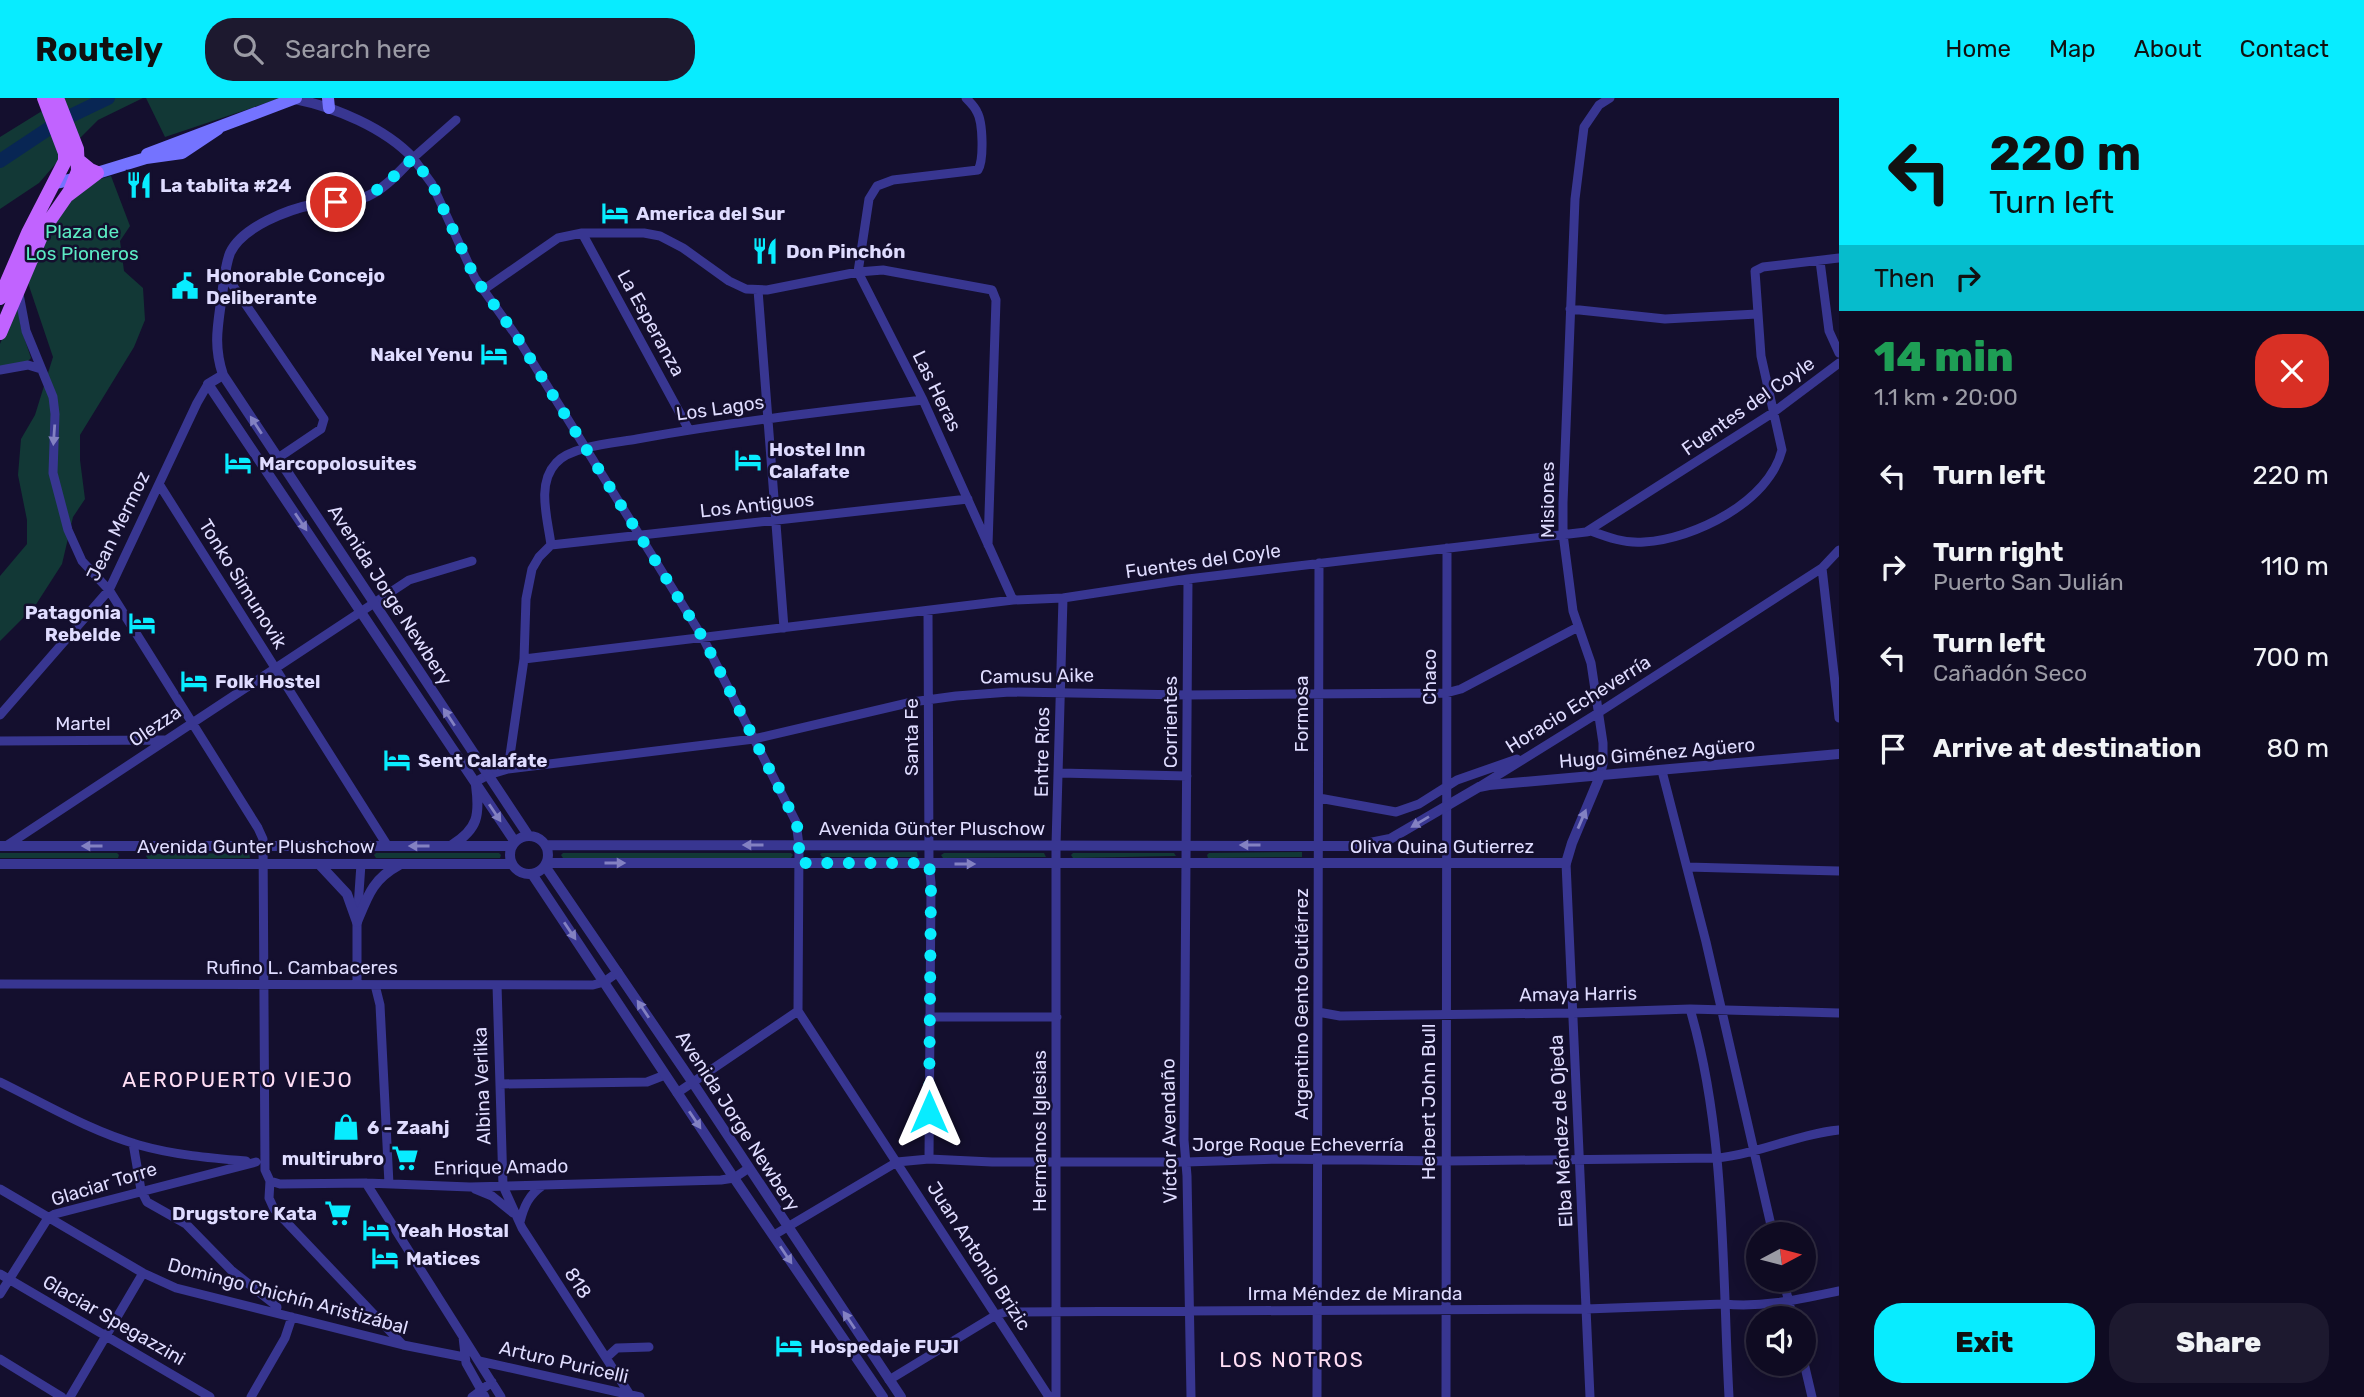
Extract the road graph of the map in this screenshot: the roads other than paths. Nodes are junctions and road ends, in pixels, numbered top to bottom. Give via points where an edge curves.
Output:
1 (44, 98) edge
2 (57, 98) edge
3 (966, 98) edge
4 (1610, 98) edge
5 (296, 99) edge
6 (329, 103) edge
7 (456, 120) dead end
8 (73, 154) junction
9 (413, 158) junction
10 (97, 173) junction
11 (75, 179) junction
12 (55, 183) junction
13 (65, 198) junction
14 (582, 233) junction
15 (1839, 258) edge
16 (1820, 261) junction
17 (858, 272) junction
18 (225, 274) junction
19 (19, 288) junction
20 (483, 290) junction
21 (758, 290) junction
22 (0, 298) edge
23 (1570, 309) junction
24 (1757, 314) junction
25 (0, 333) edge
26 (1839, 353) edge
27 (1839, 363) edge
28 (41, 369) junction
29 (0, 370) edge
30 (223, 374) junction
31 (208, 384) junction
32 (923, 400) junction
33 (1774, 412) junction
34 (768, 418) junction
35 (689, 430) junction
36 (586, 449) junction
37 (278, 458) junction
38 (159, 484) junction
39 (299, 491) junction
40 (968, 499) junction
41 (286, 500) junction
42 (775, 520) junction
43 (1586, 532) junction
44 (1563, 534) junction
45 (639, 535) junction
46 (551, 545) junction
47 (988, 545) junction
48 (1447, 548) junction
49 (1839, 550) edge
50 (472, 561) dead end
51 (1319, 563) junction
52 (1822, 568) junction
53 (1188, 579) junction
54 (109, 590) junction
55 (1063, 598) junction
56 (1013, 600) junction
57 (373, 602) junction
58 (360, 611) junction
59 (928, 611) junction
60 (1577, 627) junction
61 (783, 628) junction
62 (703, 638) junction
63 (524, 659) junction
64 (275, 668) junction
65 (1061, 692) junction
66 (1446, 693) junction
67 (1319, 694) junction
68 (1187, 695) junction
69 (928, 699) junction
70 (1598, 713) junction
71 (0, 715) edge
72 (1839, 718) edge
73 (192, 723) junction
74 (754, 739) junction
75 (165, 740) junction
76 (0, 741) edge
77 (1839, 754) edge
78 (1528, 756) junction
79 (508, 769) junction
80 (1662, 771) junction
81 (1060, 772) junction
82 (488, 775) junction
83 (1188, 776) junction
84 (1600, 776) junction
85 (475, 782) junction
86 (1479, 787) junction
87 (1445, 788) junction
88 (1319, 798) junction
89 (1445, 807) junction
90 (528, 835) junction
91 (514, 844) junction
92 (264, 845) junction
93 (332, 845) junction
94 (361, 845) junction
95 (387, 845) junction
96 (546, 845) junction
97 (799, 845) junction
98 (929, 845) junction
99 (1056, 845) junction
100 (1187, 845) junction
101 (1319, 845) junction
102 (3, 846) edge
103 (131, 846) junction
104 (451, 846) junction
105 (799, 863) junction
106 (929, 863) junction
107 (1566, 863) junction
108 (0, 864) edge
109 (131, 864) junction
110 (264, 864) junction
111 (319, 864) junction
112 (332, 864) junction
113 (361, 864) junction
114 (401, 864) junction
115 (512, 864) junction
116 (546, 864) junction
117 (1057, 864) junction
118 (1187, 864) junction
119 (1319, 864) junction
120 (1446, 864) junction
121 (1687, 867) junction
122 (1839, 872) edge
123 (532, 874) junction
124 (357, 922) junction
125 (618, 972) junction
126 (604, 982) junction
127 (264, 983) junction
128 (358, 983) junction
129 (0, 984) edge
130 (375, 985) junction
131 (497, 985) junction
132 (1690, 1009) junction
133 (1719, 1009) junction
134 (798, 1011) junction
135 (1318, 1012) junction
136 (1573, 1013) junction
137 (1839, 1013) edge
138 (1446, 1014) junction
139 (929, 1017) junction
140 (1057, 1017) junction
141 (666, 1075) junction
142 (0, 1082) edge
143 (693, 1083) junction
144 (500, 1084) junction
145 (677, 1093) junction
146 (1839, 1130) edge
147 (133, 1143) junction
148 (1753, 1152) junction
149 (1717, 1158) junction
150 (929, 1159) junction
151 (1317, 1160) junction
152 (1580, 1160) junction
153 (1446, 1161) junction
154 (260, 1162) junction
155 (897, 1162) junction
156 (1057, 1162) junction
157 (1186, 1162) junction
158 (749, 1168) junction
159 (734, 1178) junction
160 (270, 1181) junction
161 (366, 1183) junction
162 (389, 1184) junction
163 (544, 1185) junction
164 (503, 1186) junction
165 (470, 1187) junction
166 (0, 1189) edge
167 (141, 1190) junction
168 (48, 1218) junction
169 (518, 1219) junction
170 (1770, 1222) edge
171 (787, 1227) junction
172 (774, 1236) junction
173 (0, 1273) edge
174 (143, 1273) junction
175 (9, 1279) junction
176 (1839, 1291) edge
177 (1787, 1292) edge
178 (0, 1294) edge
179 (1789, 1301) junction
180 (1724, 1304) junction
181 (1790, 1306) edge
182 (1586, 1309) junction
183 (1316, 1310) junction
184 (1445, 1310) junction
185 (1057, 1311) junction
186 (1190, 1311) junction
187 (276, 1313) junction
188 (996, 1315) junction
189 (292, 1317) junction
190 (105, 1335) junction
191 (463, 1335) junction
192 (403, 1345) junction
193 (649, 1347) dead end
194 (464, 1357) junction
195 (606, 1358) junction
196 (0, 1359) edge
197 (479, 1361) junction
198 (1807, 1376) edge
199 (889, 1380) junction
200 (492, 1382) junction
201 (483, 1394) edge
202 (635, 1396) edge
203 (62, 1397) edge
204 (70, 1397) edge
205 (210, 1397) edge
206 (251, 1397) edge
207 (472, 1397) edge
208 (501, 1397) edge
209 (883, 1397) edge
210 (901, 1397) edge
211 (1049, 1397) edge
212 (1056, 1397) edge
213 (1191, 1397) edge
214 (1317, 1397) edge
215 (1446, 1397) edge
216 (1590, 1397) edge
217 (1729, 1397) edge
218 (1812, 1397) edge

1 - 8 main road
2 - 8 main road
3 - 17 street via 979,114 982,163 978,170 877,186 871,192
4 - 23 street, Misiones via 1592,112 1584,127
5 - 6 street
5 - 10 main road
6 - 9 street via 396,141
7 - 9 street
8 - 10 main road
8 - 11 main road
8 - 12 main road
9 - 18 street via 366,197 303,207 249,231 234,245
9 - 20 street via 432,184
10 - 11 main road
10 - 13 main road
11 - 12 main road
11 - 13 main road
12 - 22 main road
13 - 19 main road via 45,227
14 - 20 street via 558,238
14 - 21 street via 660,236 737,286
14 - 35 street, La Esperanza
15 - 16 street
16 - 24 street via 1757,269
16 - 26 street via 1829,331
17 - 21 street
17 - 32 street, Las Heras
17 - 47 street via 897,271 992,290 996,300
18 - 30 street via 216,340
18 - 37 street via 324,422 317,432
19 - 25 main road
19 - 28 street via 23,322
20 - 36 street
21 - 34 street
23 - 24 street via 1665,319
23 - 44 street, Misiones
24 - 33 street
27 - 33 street, Fuentes del Coyle
28 - 29 street via 28,365
28 -> 54 street via 54,405 54,481 68,530 82,561
30 - 31 street, Jean Mermoz
37 -> 30 street, Avenida Jorge Newbery
31 - 38 street, Jean Mermoz
31 - 41 street, Avenida Jorge Newbery
32 - 34 street, Los Lagos
32 - 40 street, Las Heras
33 - 43 street, Fuentes del Coyle
33 - 43 street via 1782,450 1778,464 1768,480 1719,520 1644,542
34 - 35 street, Los Lagos
34 - 42 street
35 - 36 street, Los Lagos
36 - 45 street
36 - 46 street, Los Lagos via 556,461 548,473 544,488
37 - 39 street, Avenida Jorge Newbery
38 - 54 street, Jean Mermoz
38 - 64 street, Tonko Simunovik
39 - 41 street
39 - 57 street, Avenida Jorge Newbery
40 - 42 street, Los Antiguos
40 - 47 street, Las Heras
41 -> 58 street, Avenida Jorge Newbery
42 - 45 street, Los Antiguos
42 - 61 street
43 - 44 street, Fuentes del Coyle
44 - 48 street, Fuentes del Coyle
44 - 60 street, Misiones
45 - 46 street, Los Antiguos
45 - 62 street
46 - 63 street via 532,569
47 - 56 street, Las Heras
48 - 51 street, Fuentes del Coyle
48 - 66 street, Chaco
49 - 52 street, Horacio Echeverría
50 - 57 street, Olezza via 408,580
51 - 53 street, Fuentes del Coyle
51 - 67 street, Formosa
52 - 70 street, Horacio Echeverría
52 - 72 street
53 - 55 street, Fuentes del Coyle
53 - 68 street, Corrientes
54 - 71 street, Jean Mermoz
54 - 73 street
55 - 56 street, Fuentes del Coyle
55 - 65 street, Entre Ríos
56 - 59 street, Fuentes del Coyle
57 - 58 street, Olezza
82 -> 57 street, Avenida Jorge Newbery
58 - 64 street, Olezza
58 - 85 street, Avenida Jorge Newbery
59 - 61 street, Fuentes del Coyle
59 - 69 street, Santa Fe
60 - 66 street, Camusu Aike
60 - 70 street, Misiones via 1591,663
61 - 62 street, Fuentes del Coyle
62 - 63 street, Fuentes del Coyle
62 - 74 street
63 - 79 street
64 - 73 street, Olezza
64 - 95 street, Tonko Simunovik
65 - 68 street, Camusu Aike
65 - 69 street, Camusu Aike
65 - 81 street, Entre Ríos
66 - 67 street, Camusu Aike
66 - 87 street, Chaco
67 - 68 street, Camusu Aike
67 - 88 street, Formosa
68 - 83 street, Corrientes
69 - 74 street, Camusu Aike
69 - 98 street, Santa Fe
70 - 78 street, Horacio Echeverría
70 - 84 street, Misiones via 1603,743
73 - 75 street, Olezza
73 - 92 street via 260,831
74 - 79 street, Camusu Aike
74 - 97 street via 796,822
75 - 76 street, Martel
75 - 102 street, Olezza
77 - 80 street, Hugo Giménez Agüero
78 - 86 street, Horacio Echeverría
78 - 87 street via 1480,770
79 - 82 street, Camusu Aike
80 - 84 street, Hugo Giménez Agüero
80 - 121 street
81 - 83 street
81 - 99 street, Entre Ríos
82 - 85 street, Camusu Aike
82 - 90 street, Avenida Jorge Newbery
83 - 100 street, Corrientes
84 - 86 street, Hugo Giménez Agüero
107 -> 84 street, Misiones
85 -> 91 street, Avenida Jorge Newbery
85 - 104 street via 478,812 470,832
86 - 89 street, Horacio Echeverría
87 - 88 street via 1396,812
87 - 89 street, Chaco
88 - 101 street, Formosa
89 -> 101 street, Horacio Echeverría via 1378,843
89 - 120 street, Herbert John Bull
90 - 91 street
90 - 96 street
91 - 104 street, Avenida Gunter Plushchow
91 - 115 street
92 - 93 street, Avenida Gunter Plushchow
92 - 103 street, Avenida Gunter Plushchow
92 - 110 street
93 - 94 street, Avenida Gunter Plushchow
93 - 112 street via 326,854
94 - 95 street, Avenida Gunter Plushchow
94 - 113 street via 366,856
104 -> 95 street, Avenida Gunter Plushchow
97 -> 96 street, Avenida Günter Pluschow
96 - 116 street
97 - 98 street, Avenida Günter Pluschow
97 - 105 street
98 - 99 street, Avenida Günter Pluschow
98 - 106 street, Santa Fe
99 - 100 street, Avenida Günter Pluschow
99 - 117 street, Entre Ríos
101 -> 100 street, Avenida Günter Pluschow
100 - 118 street, Corrientes
101 - 119 street, Formosa
103 -> 102 street, Avenida Gunter Plushchow
103 - 109 street
105 - 106 street, Avenida Günter Pluschow
116 -> 105 street, Avenida Günter Pluschow
105 - 134 street
106 -> 117 street, Avenida Günter Pluschow
106 - 139 street, Santa Fe
107 - 120 street, Oliva Quina Gutierrez
107 - 136 street, Elba Méndez de Ojeda
108 - 109 street, Avenida Gunter Plushchow
109 - 110 street, Avenida Gunter Plushchow
110 - 111 street, Avenida Gunter Plushchow
110 - 127 street
111 - 112 street, Avenida Gunter Plushchow
111 - 124 street via 347,894
112 - 113 street, Avenida Gunter Plushchow
113 - 114 street, Avenida Gunter Plushchow
113 - 124 street
114 - 115 street, Avenida Gunter Plushchow
114 - 124 street via 371,888
115 - 123 street
116 - 123 street
116 - 125 street, Avenida Jorge Newbery
117 - 118 street, Avenida Günter Pluschow
117 - 140 street, Hermanos Iglesias
118 - 119 street, Avenida Günter Pluschow
118 - 157 street, Víctor Avendaño
119 - 120 street, Oliva Quina Gutierrez
119 - 135 street, Argentino Gento Gutiérrez
120 - 138 street, Herbert John Bull
121 - 122 street
121 - 133 street
123 -> 126 street, Avenida Jorge Newbery
124 - 128 street
125 - 126 street
143 -> 125 street, Avenida Jorge Newbery
126 - 131 street, Rufino L. Cambaceres
126 - 141 street, Avenida Jorge Newbery
127 - 128 street, Rufino L. Cambaceres
127 - 129 street, Rufino L. Cambaceres
127 - 154 street
128 - 130 street, Rufino L. Cambaceres
130 - 131 street, Rufino L. Cambaceres
130 - 162 street via 380,1005
131 - 144 street, Albina Verlika
132 - 133 street, Amaya Harris
132 - 136 street, Amaya Harris
132 - 149 street via 1707,1081
133 - 137 street, Amaya Harris
133 - 148 street
134 - 143 street
134 - 155 street, Juan Antonio Brizic
135 - 138 street, Amaya Harris via 1340,1016
135 - 151 street, Argentino Gento Gutiérrez
136 - 138 street, Amaya Harris
136 - 152 street, Elba Méndez de Ojeda
138 - 153 street, Herbert John Bull
139 - 140 street
139 - 150 street, Santa Fe
140 - 156 street, Hermanos Iglesias
141 - 144 street via 647,1082
141 - 145 street, Avenida Jorge Newbery
142 - 147 street
143 - 145 street
143 - 158 street, Avenida Jorge Newbery
144 - 164 street, Albina Verlika
145 -> 159 street, Avenida Jorge Newbery
146 - 148 street, Jorge Roque Echeverría
147 - 154 street via 199,1157
147 - 167 street
148 - 149 street, Jorge Roque Echeverría
148 - 170 street
149 - 152 street, Jorge Roque Echeverría
149 - 180 street
150 - 155 street, Jorge Roque Echeverría
150 - 156 street, Jorge Roque Echeverría
151 - 153 street, Jorge Roque Echeverría
151 - 157 street, Jorge Roque Echeverría
151 - 183 street, Argentino Gento Gutiérrez
152 - 153 street, Jorge Roque Echeverría
152 - 182 street, Elba Méndez de Ojeda
153 - 184 street, Herbert John Bull
154 - 160 street
154 - 167 street, Glaciar Torre
155 - 171 street, Jorge Roque Echeverría
155 - 188 street, Juan Antonio Brizic
156 - 157 street, Jorge Roque Echeverría
156 - 185 street, Hermanos Iglesias
157 - 186 street, Víctor Avendaño
158 - 159 street
158 - 171 street, Avenida Jorge Newbery
159 - 163 street, Enrique Amado
159 - 172 street, Avenida Jorge Newbery
160 - 161 street, Enrique Amado
160 - 192 street via 268,1198 274,1209
161 - 162 street, Enrique Amado
161 - 191 street
162 - 165 street, Enrique Amado
163 - 164 street, Enrique Amado
163 - 169 street via 532,1192
164 - 165 street, Enrique Amado
164 - 169 street, 818
165 - 169 street via 492,1196
166 - 168 street, Domingo Chichín Aristizábal
167 - 168 street, Glaciar Torre
167 - 187 street via 147,1202 193,1230 231,1270 274,1304
168 - 174 street, Domingo Chichín Aristizábal
168 - 175 street, Glaciar Torre
169 - 195 street, 818
171 - 172 street, Jorge Roque Echeverría
199 -> 171 street, Avenida Jorge Newbery
172 -> 209 street, Avenida Jorge Newbery
173 - 175 street, Glaciar Spegazzini
174 - 187 street, Domingo Chichín Aristizábal via 189,1292
174 - 190 street
175 - 178 street, Glaciar Torre
175 - 190 street, Glaciar Spegazzini
176 - 179 street, Irma Méndez de Miranda
177 - 179 street
179 - 180 street, Irma Méndez de Miranda
179 - 181 street
180 - 182 street, Irma Méndez de Miranda
180 - 217 street
182 - 184 street, Irma Méndez de Miranda
182 - 216 street, Elba Méndez de Ojeda
183 - 184 street, Irma Méndez de Miranda
183 - 186 street, Irma Méndez de Miranda
183 - 214 street, Argentino Gento Gutiérrez
184 - 215 street, Herbert John Bull
185 - 186 street, Irma Méndez de Miranda
185 - 188 street, Irma Méndez de Miranda
185 - 212 street, Hermanos Iglesias
186 - 213 street, Víctor Avendaño
187 - 189 street, Domingo Chichín Aristizábal
188 - 199 street, Irma Méndez de Miranda
188 - 211 street, Juan Antonio Brizic
189 - 192 street, Domingo Chichín Aristizábal
189 - 206 street
190 - 204 street
190 - 205 street, Glaciar Spegazzini
191 - 194 street
191 - 197 street
192 - 194 street, Domingo Chichín Aristizábal
193 - 195 street via 617,1348
194 - 201 street
195 - 202 street, 818
196 - 203 street
197 - 200 street
197 - 202 street, Arturo Puricelli
198 - 218 street
199 - 210 street, Avenida Jorge Newbery
200 - 201 street
200 - 208 street
201 - 207 street

